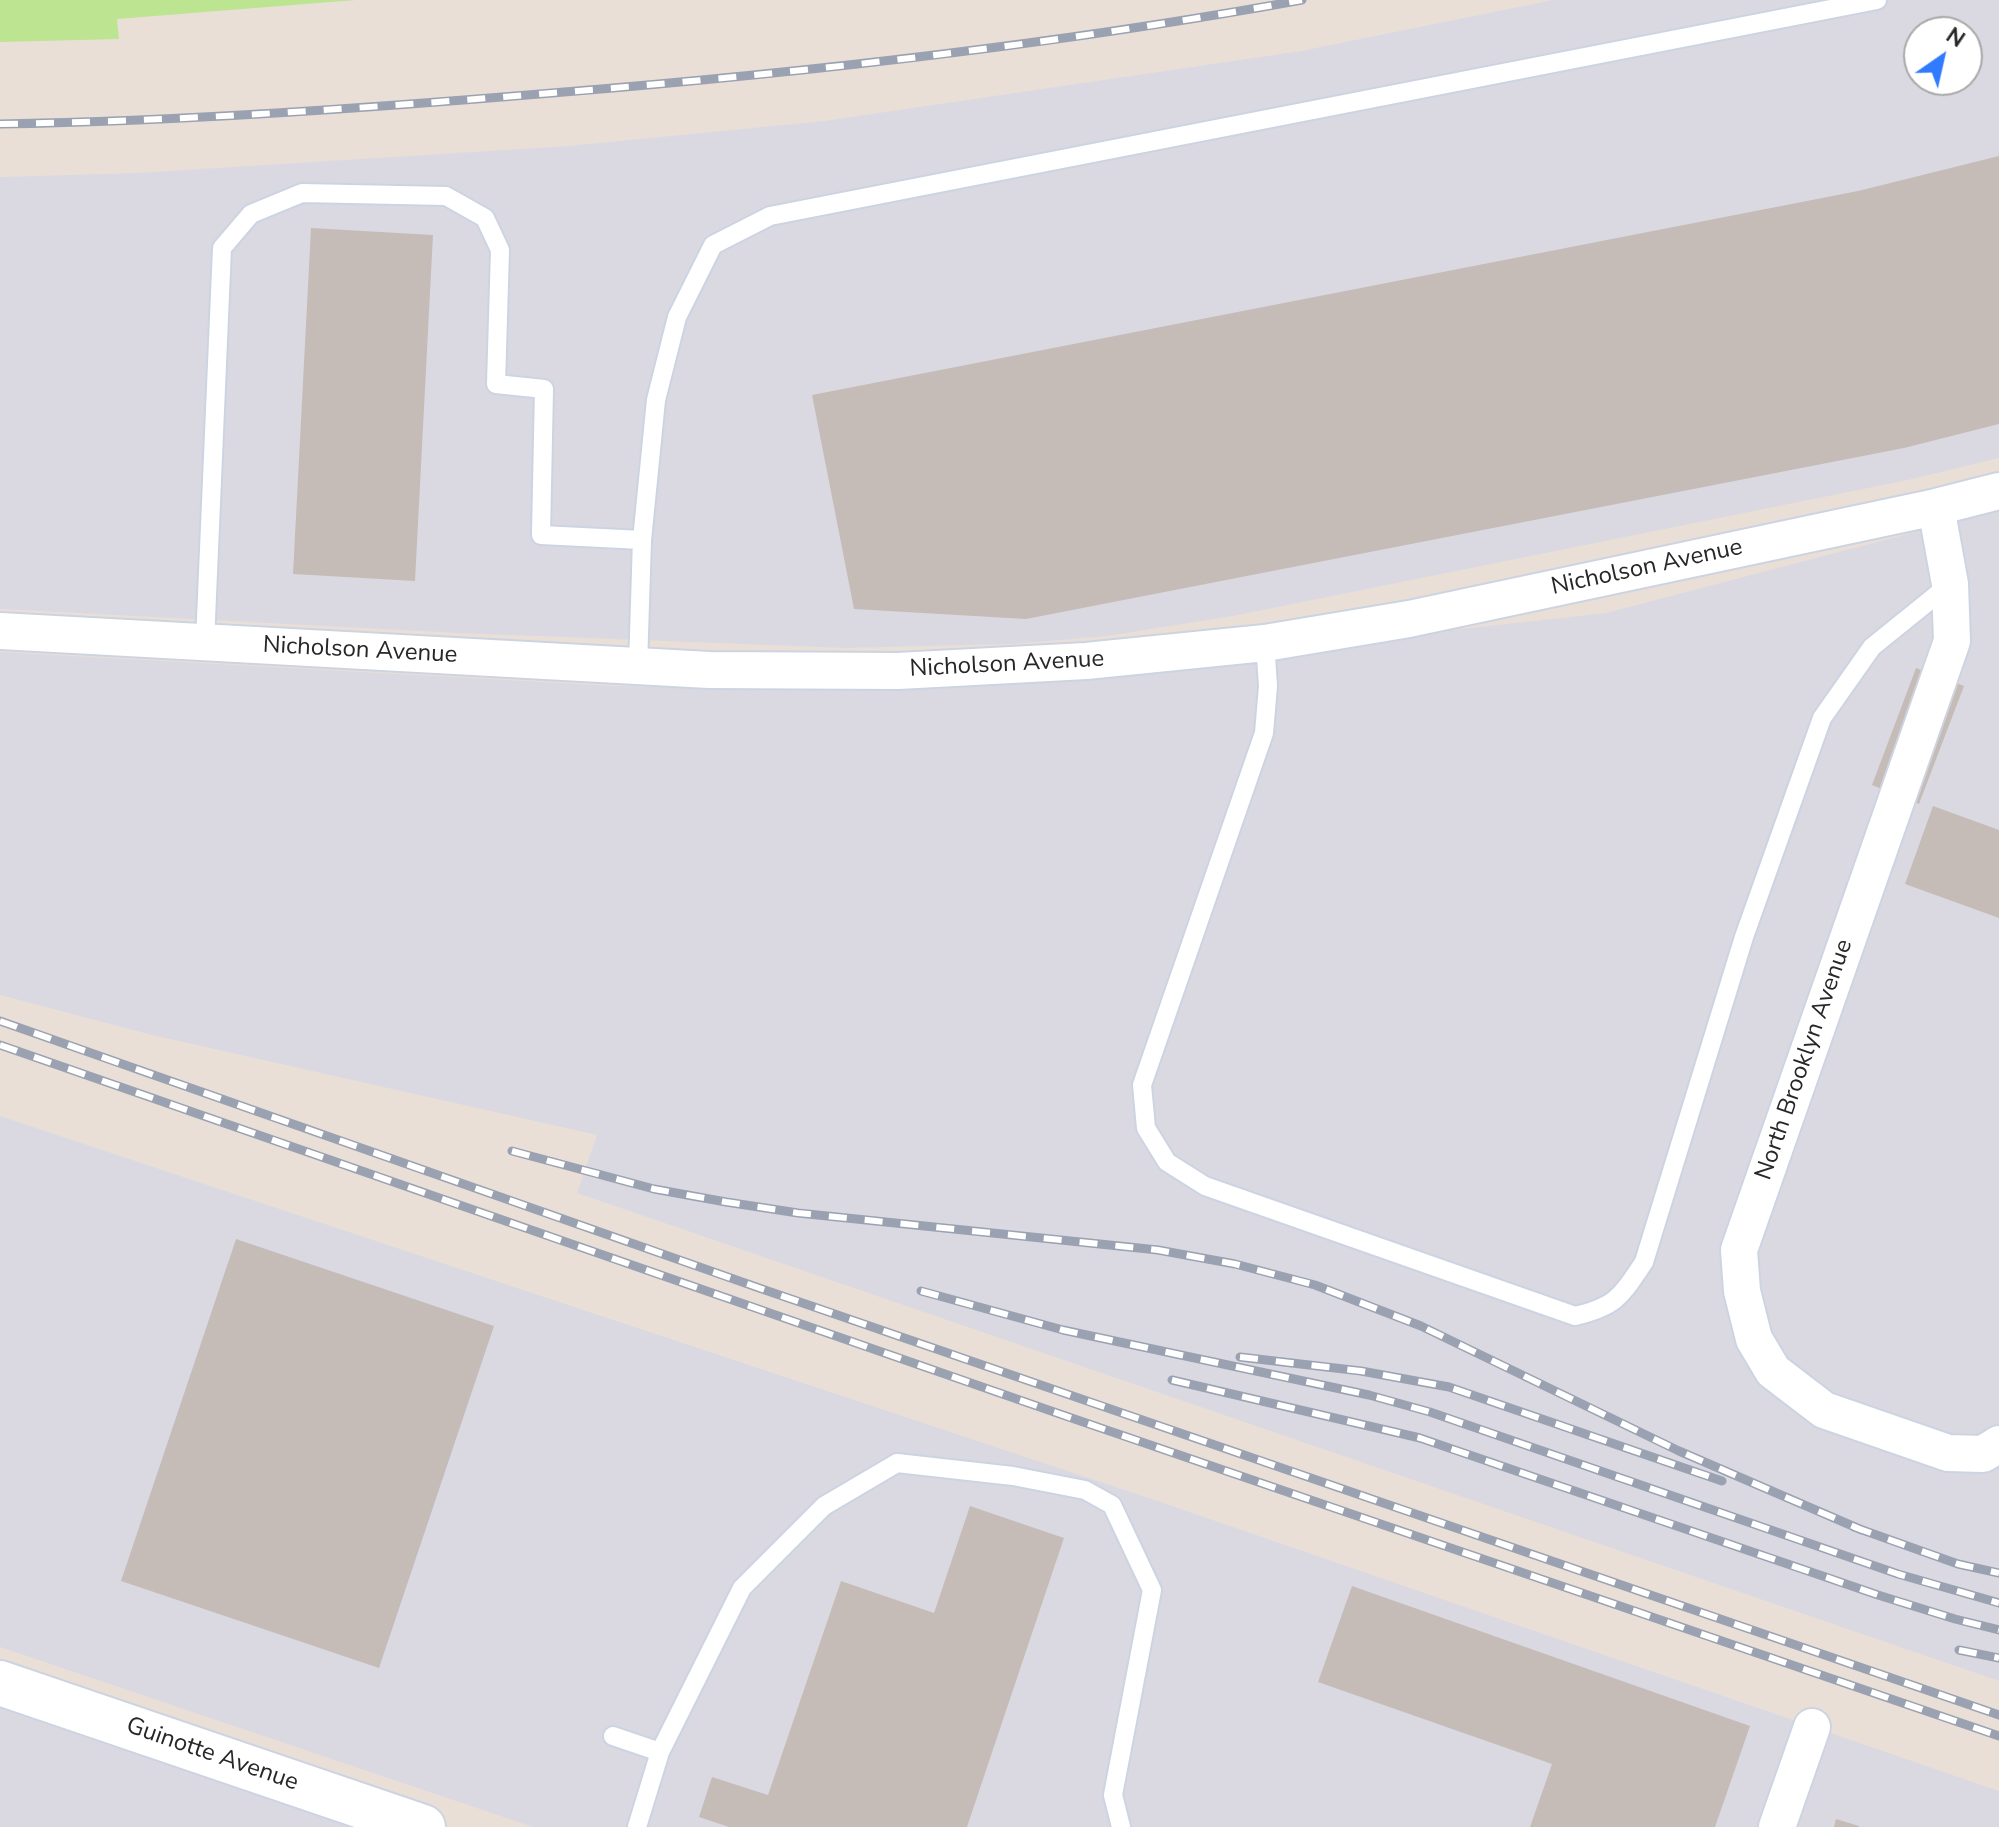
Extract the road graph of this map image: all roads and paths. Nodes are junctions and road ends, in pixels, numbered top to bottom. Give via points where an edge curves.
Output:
1 (1877, 0) edge
2 (1999, 491) edge
3 (1936, 507) junction
4 (642, 540) junction
5 (1950, 584) junction
6 (0, 631) edge
7 (205, 642) junction
8 (1265, 643) junction
9 (638, 666) junction
10 (1999, 1444) edge
11 (0, 1683) edge
12 (1812, 1727) dead end
13 (613, 1736) dead end
14 (660, 1752) junction
15 (423, 1827) edge
16 (637, 1827) edge
17 (1121, 1827) edge
18 (1777, 1827) edge

1 - 4 lane via 770,216 713,245 677,317 656,400
2 - 3 street, Nicholson Avenue
3 - 5 street, North Brooklyn Avenue
3 - 8 street, Nicholson Avenue via 1409,619
4 - 7 lane via 541,535 544,389 496,384 500,250 485,218 446,196 302,193 251,214 222,248
4 - 9 lane
5 - 8 lane via 1872,647 1822,718 1744,937 1644,1262 1623,1293 1601,1310 1575,1316 1205,1186 1167,1162 1146,1128 1142,1085 1264,733
5 - 10 street, North Brooklyn Avenue via 1952,641 1739,1250 1754,1339 1773,1371 1824,1410 1948,1453 1983,1454
6 - 7 street, Nicholson Avenue
7 - 9 street, Nicholson Avenue
8 - 9 street, Nicholson Avenue via 1086,661 898,671
11 - 15 street, Guinotte Avenue
12 - 18 street
13 - 14 lane
14 - 16 lane
14 - 17 lane via 742,1588 824,1506 897,1463 1013,1476 1085,1490 1112,1505 1152,1590 1113,1795

